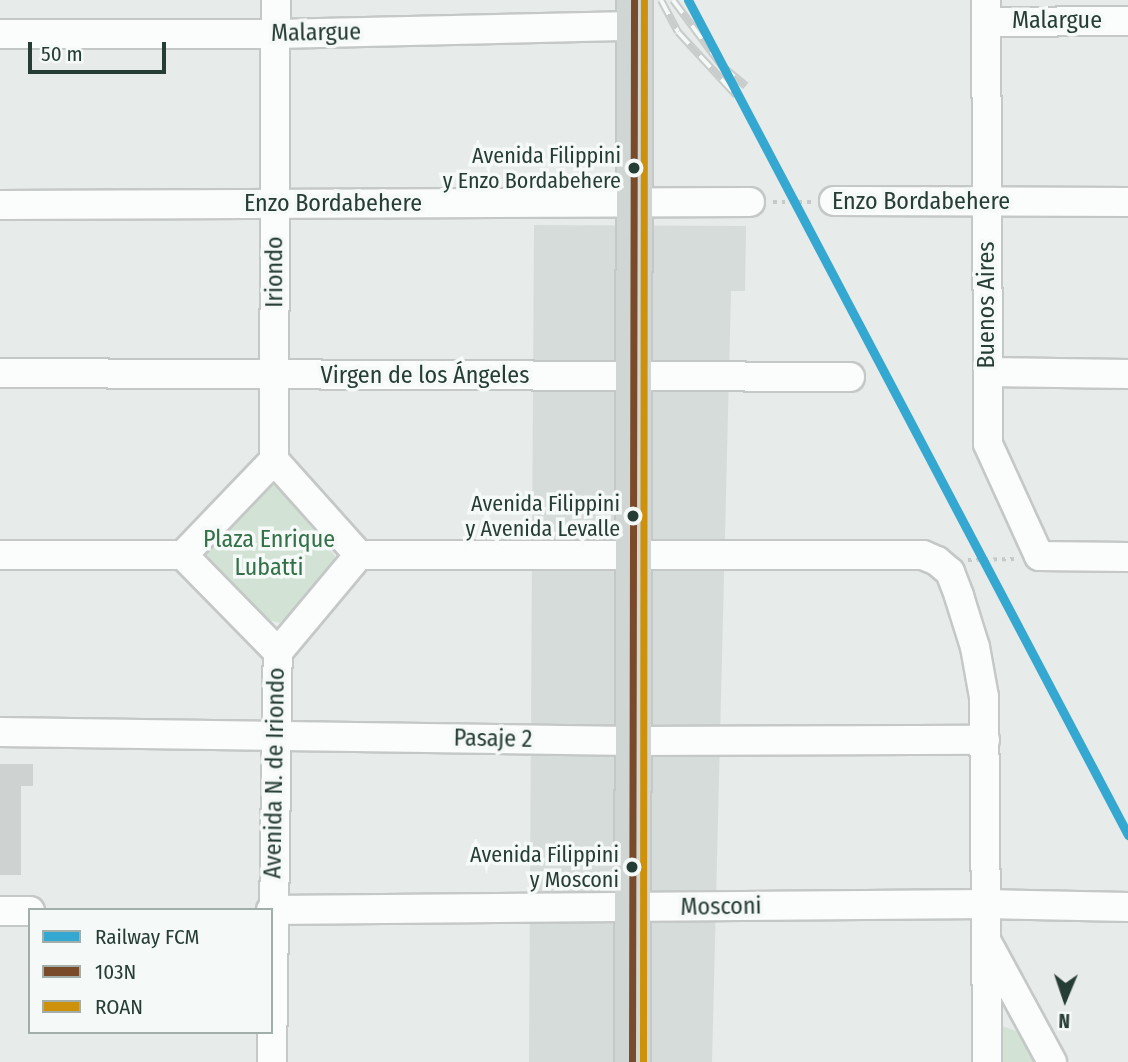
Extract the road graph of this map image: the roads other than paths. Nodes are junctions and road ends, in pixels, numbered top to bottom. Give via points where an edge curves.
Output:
1 (276, 0) edge
2 (986, 11) edge
3 (633, 13) edge
4 (1128, 21) edge
5 (0, 34) edge
6 (275, 34) junction
7 (834, 201) road end
8 (632, 202) junction
9 (750, 202) road end
10 (987, 202) junction
11 (1128, 202) edge
12 (275, 204) junction
13 (0, 205) edge
14 (988, 372) junction
15 (0, 373) edge
16 (1128, 374) edge
17 (274, 375) junction
18 (632, 376) junction
19 (850, 377) dead end
20 (274, 460) junction
21 (0, 555) edge
22 (183, 555) junction
23 (359, 555) junction
24 (632, 556) junction
25 (1128, 557) edge
26 (278, 652) junction
27 (0, 732) edge
28 (276, 736) junction
29 (985, 740) junction
30 (632, 741) junction
31 (986, 904) junction
32 (1128, 907) edge
33 (272, 908) edge
34 (632, 908) junction
35 (273, 910) edge
36 (0, 911) edge
37 (28, 911) edge
38 (986, 941) junction
39 (272, 1034) edge
40 (272, 1062) edge
41 (632, 1062) edge
42 (987, 1062) edge
43 (1052, 1062) edge

1 - 6 street, Iriondo
2 - 4 street, Malargue
2 - 10 street, Buenos Aires
3 - 6 street, Malargue
3 - 8 main road
5 - 6 street, Malargue
6 - 12 street, Iriondo
7 - 10 street, Enzo Bordabehere
8 - 9 street, Enzo Bordabehere
8 - 12 street, Enzo Bordabehere
8 - 18 main road
10 - 11 street, Enzo Bordabehere
10 - 14 street, Buenos Aires
12 - 13 street, Enzo Bordabehere
12 - 17 street, Iriondo
14 - 16 street
14 - 25 street, Buenos Aires via 988,444 1039,556
15 - 17 street, Virgen de los Ángeles
17 - 18 street, Virgen de los Ángeles
17 - 20 street, Iriondo
18 - 19 street, Virgen de los Ángeles
18 - 24 main road
20 - 22 street
20 - 23 street
21 - 22 street
22 - 26 street
23 - 24 street
23 - 26 street
24 - 29 street via 923,555 950,572 959,596 975,647
24 - 30 main road
26 - 28 street, Avenida N. de Iriondo
27 - 28 street, Pasaje 2
28 - 30 street, Pasaje 2
28 - 33 street, Avenida N. de Iriondo
29 - 30 street, Pasaje 2
29 - 31 street
30 - 34 main road
31 - 32 street, Mosconi
31 - 34 street, Mosconi
31 - 38 street
34 - 35 street, Mosconi
34 - 41 main road
36 - 37 street
38 - 42 street
38 - 43 street
39 - 40 street, Avenida N. de Iriondo

